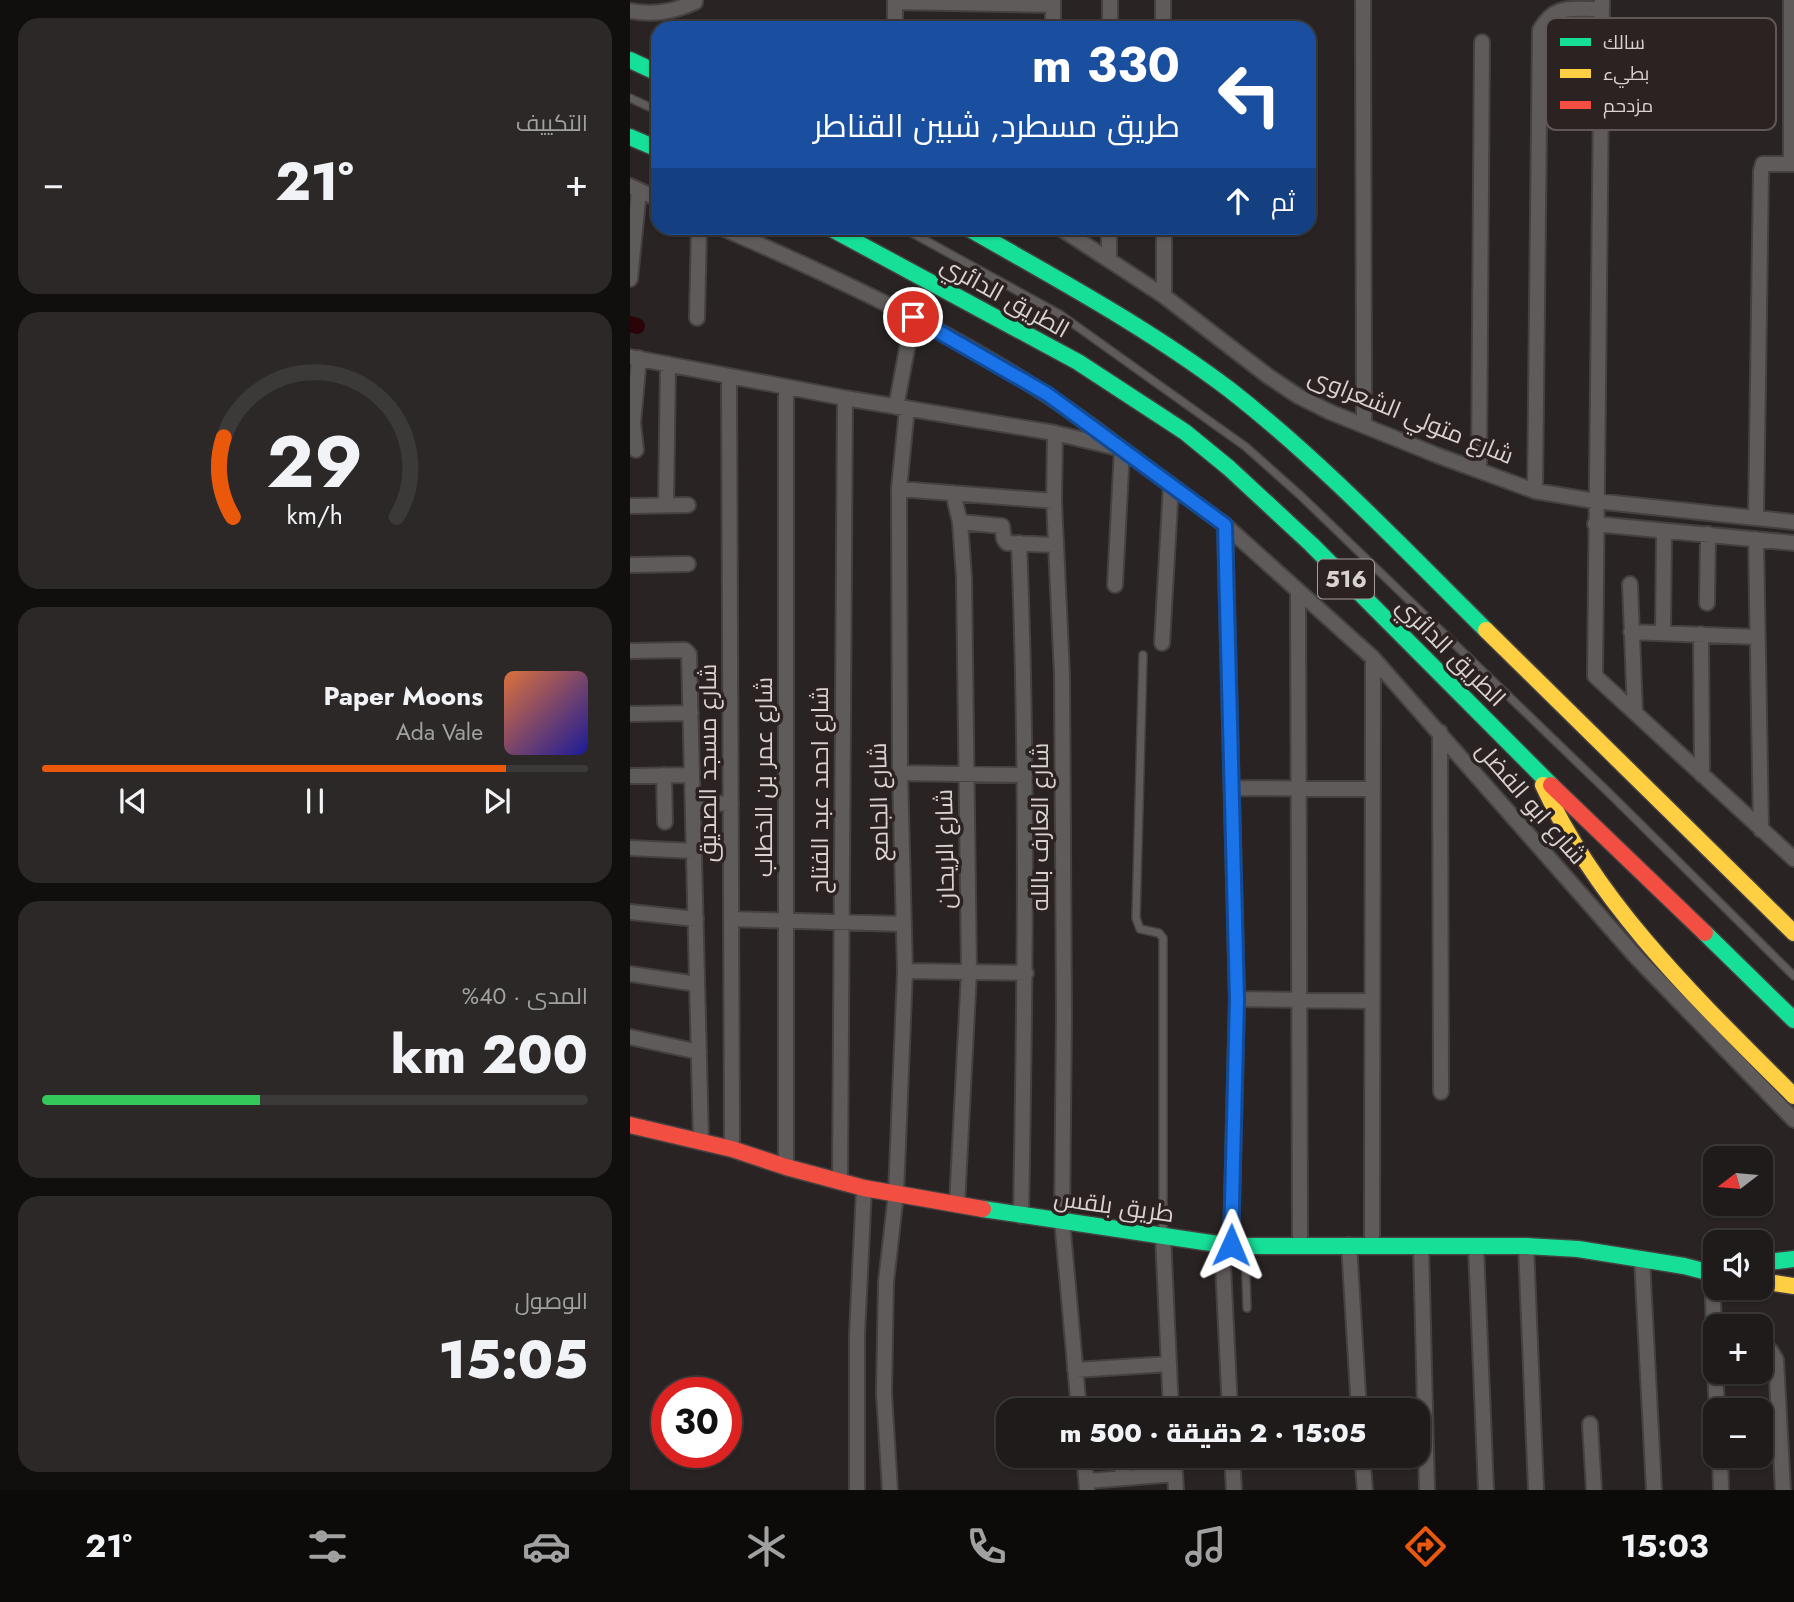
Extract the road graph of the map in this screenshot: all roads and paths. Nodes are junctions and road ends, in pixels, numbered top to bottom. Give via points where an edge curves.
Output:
1 (1110, 0) edge
2 (1163, 0) edge
3 (1363, 0) edge
4 (1791, 0) edge
5 (695, 1) edge
6 (895, 1) edge
7 (1053, 2) edge
8 (1602, 5) edge
9 (630, 11) edge
10 (1547, 18) edge
11 (1546, 20) edge
12 (895, 21) edge
13 (1053, 21) edge
14 (1110, 21) edge
15 (1163, 21) edge
16 (1482, 42) dead end
17 (630, 60) edge
18 (651, 70) edge
19 (630, 98) edge
20 (651, 108) edge
21 (1600, 130) edge
22 (630, 136) edge
23 (651, 146) edge
24 (1793, 164) edge
25 (635, 188) edge
26 (651, 196) edge
27 (699, 235) edge
28 (738, 235) edge
29 (843, 235) edge
30 (916, 235) edge
31 (980, 235) edge
32 (1071, 235) edge
33 (1109, 235) edge
34 (1164, 235) edge
35 (1109, 258) junction
36 (630, 279) edge
37 (1164, 296) junction
38 (913, 317) junction
39 (697, 318) dead end
40 (635, 357) edge
41 (668, 364) junction
42 (729, 376) junction
43 (786, 387) junction
44 (845, 398) junction
45 (901, 407) junction
46 (1364, 425) junction
47 (1055, 433) junction
48 (1122, 449) junction
49 (636, 450) dead end
50 (1479, 470) junction
51 (1171, 485) junction
52 (899, 489) junction
53 (1535, 491) junction
54 (953, 493) junction
55 (1054, 501) junction
56 (1595, 501) junction
57 (666, 505) junction
58 (688, 505) dead end
59 (630, 506) edge
60 (1756, 518) junction
61 (1794, 522) edge
62 (960, 523) junction
63 (1595, 524) junction
64 (1225, 525) junction
65 (1664, 531) junction
66 (1708, 534) junction
67 (1756, 539) junction
68 (1019, 543) junction
69 (1794, 543) edge
70 (1055, 545) junction
71 (688, 564) dead end
72 (630, 565) edge
73 (1630, 583) dead end
74 (1115, 586) dead end
75 (1298, 592) junction
76 (1707, 603) dead end
77 (1631, 632) junction
78 (1663, 633) junction
79 (1701, 634) junction
80 (1756, 637) junction
81 (1162, 643) dead end
82 (630, 651) edge
83 (1143, 655) dead end
84 (1373, 659) junction
85 (1635, 712) junction
86 (691, 713) junction
87 (630, 714) edge
88 (1440, 732) junction
89 (1537, 771) junction
90 (900, 773) junction
91 (967, 774) junction
92 (664, 775) junction
93 (692, 775) junction
94 (1024, 775) junction
95 (1702, 775) junction
96 (630, 776) edge
97 (1233, 788) junction
98 (1299, 789) junction
99 (1371, 789) junction
100 (693, 802) junction
101 (731, 804) junction
102 (665, 822) dead end
103 (1760, 830) junction
104 (630, 848) edge
105 (694, 851) junction
106 (1794, 859) edge
107 (630, 912) edge
108 (695, 919) junction
109 (731, 919) junction
110 (786, 921) junction
111 (842, 923) junction
112 (904, 924) junction
113 (1794, 933) edge
114 (905, 971) junction
115 (970, 972) junction
116 (1026, 973) junction
117 (630, 974) edge
118 (1794, 976) edge
119 (697, 984) junction
120 (1237, 999) junction
121 (1299, 1000) junction
122 (1372, 1001) junction
123 (1794, 1020) edge
124 (630, 1037) edge
125 (699, 1052) junction
126 (1441, 1092) dead end
127 (1794, 1096) edge
128 (1794, 1120) edge
129 (630, 1125) edge
130 (701, 1142) junction
131 (732, 1149) junction
132 (786, 1167) junction
133 (840, 1182) junction
134 (864, 1188) junction
135 (896, 1194) junction
136 (957, 1205) junction
137 (1021, 1216) junction
138 (1062, 1220) junction
139 (1163, 1236) junction
140 (1233, 1245) junction
141 (1349, 1245) junction
142 (1372, 1245) junction
143 (1300, 1246) junction
144 (1421, 1246) junction
145 (1526, 1246) junction
146 (1476, 1247) junction
147 (1794, 1259) edge
148 (1642, 1260) junction
149 (1773, 1261) edge
150 (1703, 1268) edge
151 (1773, 1283) edge
152 (1794, 1286) edge
153 (1247, 1308) dead end
154 (1773, 1355) edge
155 (1169, 1364) junction
156 (1075, 1370) junction
157 (1078, 1398) edge
158 (1170, 1398) edge
159 (1230, 1398) edge
160 (1358, 1398) edge
161 (1590, 1424) dead end
162 (1122, 1468) edge
163 (1175, 1468) edge
164 (1233, 1468) edge
165 (1363, 1468) edge
166 (1720, 1468) edge
167 (1175, 1474) junction
168 (1123, 1478) junction
169 (1087, 1485) edge
170 (857, 1490) edge
171 (890, 1490) edge
172 (1176, 1490) edge
173 (1234, 1490) edge
174 (1364, 1490) edge
175 (1427, 1490) edge
176 (1486, 1490) edge
177 (1536, 1490) edge
178 (1594, 1490) edge
179 (1654, 1490) edge
180 (1721, 1490) edge
181 (1783, 1490) edge

1 - 14 street
2 - 15 street
3 - 46 street
4 - 24 street
5 - 9 street via 662,13
6 - 7 street
6 - 12 street
7 - 13 street
8 - 10 street via 1556,10
11 - 53 street via 1540,30
16 - 50 street
17 - 18 main road
19 - 20 lane
21 - 56 street
22 - 23 main road
24 - 60 street via 1763,164
25 - 26 street
25 - 36 street
27 - 39 street
28 - 38 street, شارع ابو الفضل
29 - 89 main road, الطريق الدائري / 516 via 1078,362 1185,432 1311,544
30 - 118 lane via 1061,315 1246,447
31 - 113 main road, الطريق الدائري / 516 via 1178,354 1273,425
32 - 35 street, شارع متولي الشعراوى
33 - 35 street
34 - 37 street
35 - 37 street, شارع متولي الشعراوى
37 - 46 street, شارع متولي الشعراوى via 1298,396
38 - 45 street, شارع الجامع
38 - 48 street, شارع ابو الفضل via 1047,394
40 - 41 street
40 - 49 street
41 - 42 street
41 - 57 street
42 - 43 street
42 - 101 street, شارع مسجد الصديق
43 - 44 street
43 - 110 street, شارع عمر بن الخطاب
44 - 45 street
44 - 111 street, شارع احمد عبد الفتاح
45 - 47 street
45 - 52 street, شارع الجامع
46 - 50 street, شارع متولي الشعراوى
47 - 48 street
47 - 55 street, شارع العارف بالله
48 - 51 street, شارع ابو الفضل
48 - 74 street
50 - 53 street, شارع متولي الشعراوى
51 - 64 street, شارع ابو الفضل
51 - 81 street
52 - 54 street
52 - 90 street, شارع الجامع
53 - 56 street, شارع متولي الشعراوى
54 - 55 street
54 - 62 street, شارع الريحان
55 - 70 street, شارع العارف بالله
56 - 60 street, شارع متولي الشعراوى
56 - 63 street
57 - 58 street
57 - 59 street
60 - 61 street, شارع متولي الشعراوى
62 - 68 street via 1002,526 1005,542
62 - 91 street, شارع الريحان
63 - 65 street
63 - 85 street via 1595,676
64 - 75 street, شارع ابو الفضل
64 - 97 street
65 - 66 street
65 - 78 street
66 - 67 street
66 - 76 street
67 - 69 street
67 - 80 street
68 - 70 street
68 - 94 street
70 - 138 street, شارع العارف بالله via 1062,689
71 - 72 street
73 - 77 street
75 - 84 street, شارع ابو الفضل
75 - 98 street
77 - 78 street
77 - 85 street
78 - 79 street
79 - 80 street
79 - 95 street
80 - 103 street
82 - 86 street via 688,651
83 - 139 lane via 1136,918 1140,929 1159,933 1163,942
84 - 88 street, شارع ابو الفضل
84 - 99 street
85 - 95 street
86 - 87 street
86 - 93 street
88 - 126 street
88 - 128 street, شارع ابو الفضل via 1637,958
89 - 123 main road, الطريق الدائري / 516
89 - 127 main road via 1571,841 1615,906
90 - 91 street
90 - 112 street, شارع الجامع
91 - 94 street
91 - 115 street, شارع الريحان
92 - 93 street
92 - 96 street
92 - 102 street
93 - 100 street
94 - 116 street
95 - 103 street
97 - 98 street
97 - 120 street
98 - 99 street
98 - 121 street
99 - 122 street
100 - 101 street
100 - 105 street
101 - 109 street, شارع مسجد الصديق
103 - 106 street
104 - 105 street
105 - 108 street
107 - 108 street
108 - 119 street
109 - 110 street
109 - 131 street, شارع مسجد الصديق
110 - 111 street
110 - 132 street, شارع عمر بن الخطاب
111 - 112 street
111 - 133 street, شارع احمد عبد الفتاح
112 - 114 street, شارع الجامع
114 - 115 street
114 - 135 street, شارع الجامع
115 - 116 street
115 - 136 street, شارع الريحان
116 - 137 street
117 - 119 street
119 - 125 street
120 - 121 street
120 - 140 street
121 - 122 street
121 - 143 street
122 - 142 street
124 - 125 street
125 - 130 street
129 - 130 main road, طريق بلقس
130 - 131 main road, طريق بلقس
131 - 132 main road, طريق بلقس
132 - 133 main road, طريق بلقس
133 - 134 main road, طريق بلقس
134 - 135 main road, طريق بلقس
134 - 170 street
135 - 136 main road, طريق بلقس
135 - 171 street, شارع الجامع via 886,1282 884,1393
136 - 137 main road, طريق بلقس
137 - 138 main road, طريق بلقس
138 - 139 main road, طريق بلقس
138 - 156 street, شارع العارف بالله
139 - 140 main road, طريق بلقس
139 - 155 street
140 - 143 main road, طريق بلقس
140 - 153 lane
140 - 159 street
141 - 142 main road, طريق بلقس
141 - 143 main road, طريق بلقس
141 - 160 street
142 - 144 main road, طريق بلقس
144 - 146 main road, طريق بلقس
144 - 175 street
145 - 146 main road, طريق بلقس
145 - 148 main road, طريق بلقس
145 - 177 street
146 - 176 street
147 - 149 main road
148 - 150 main road, طريق بلقس
148 - 179 street
151 - 152 main road
154 - 181 street
155 - 156 street
155 - 158 street
156 - 157 street, شارع العارف بالله
161 - 178 street
162 - 168 street
163 - 167 street
164 - 173 street
165 - 174 street
166 - 180 street
167 - 168 street
167 - 172 street
168 - 169 street

